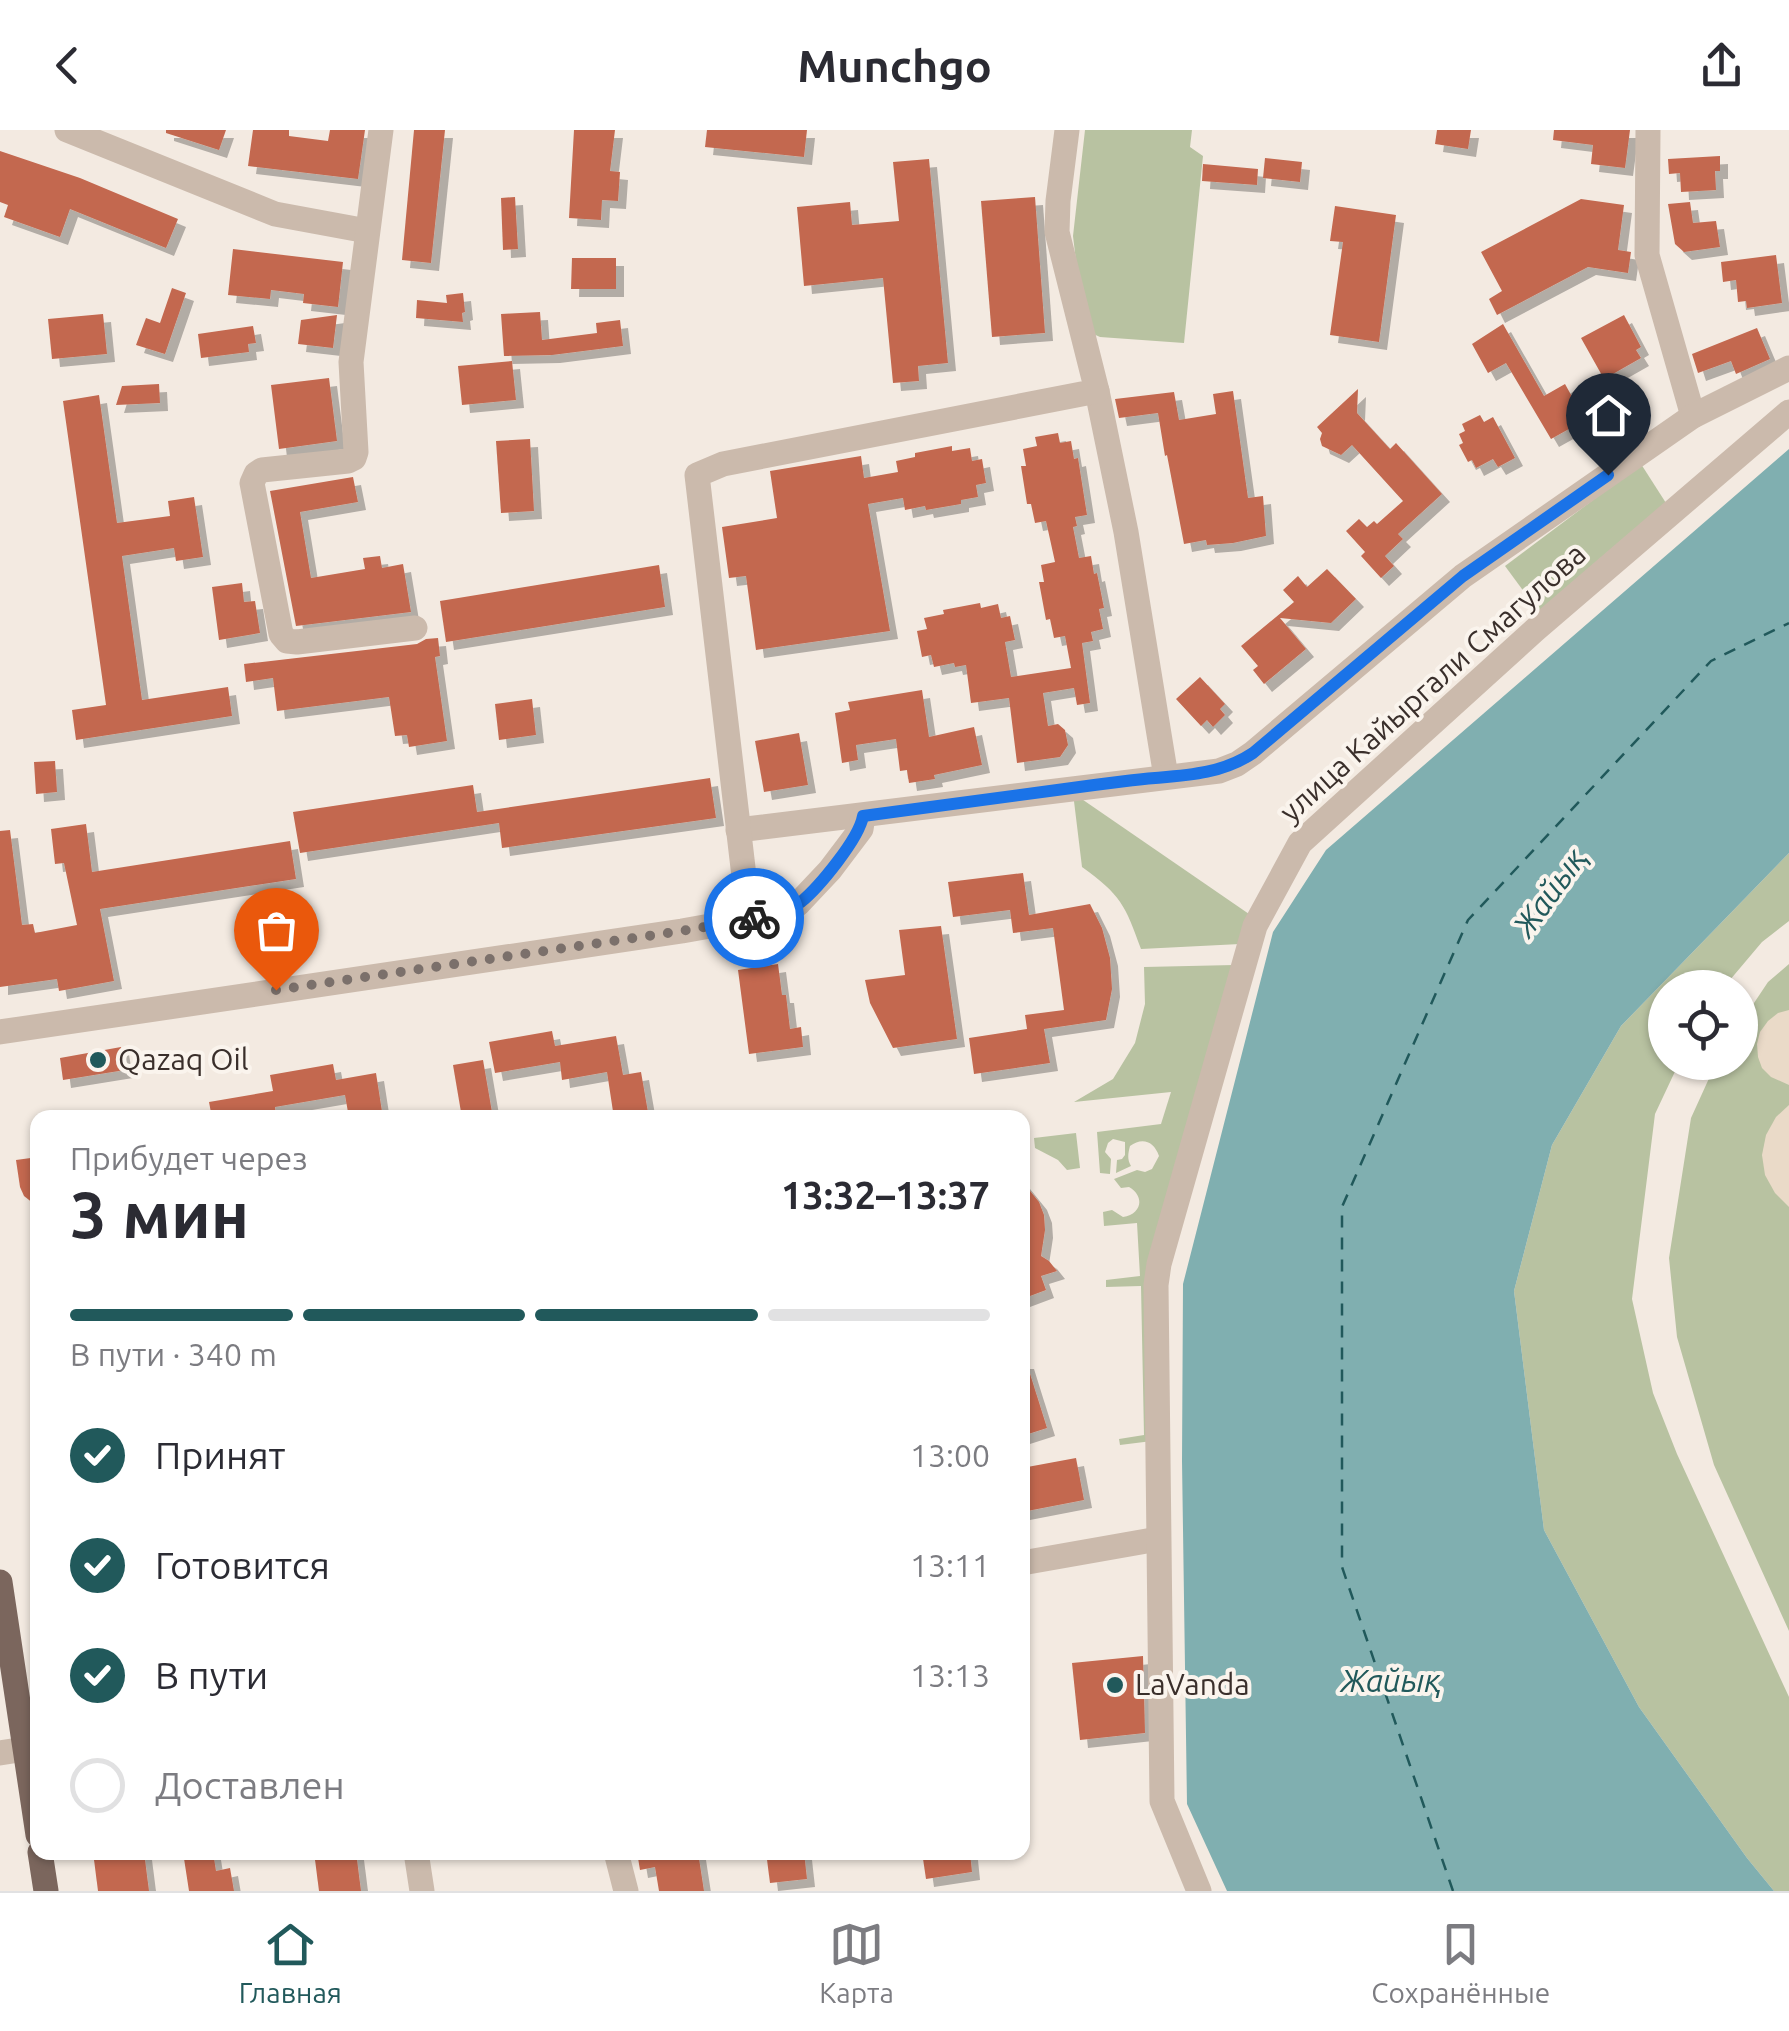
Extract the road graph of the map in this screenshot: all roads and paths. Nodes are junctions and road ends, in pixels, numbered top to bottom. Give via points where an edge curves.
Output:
1 (66, 130) edge
2 (381, 130) edge
3 (1067, 130) edge
4 (1648, 130) edge
5 (367, 231) junction
6 (1789, 368) edge
7 (1097, 391) junction
8 (1789, 412) edge
9 (1693, 416) junction
10 (414, 628) dead end
11 (1166, 776) junction
12 (863, 816) junction
13 (738, 830) junction
14 (749, 919) junction
15 (0, 1032) edge
16 (1158, 1539) junction
17 (1030, 1562) edge
18 (0, 1582) edge
19 (21, 1750) edge
20 (30, 1795) edge
21 (41, 1860) edge
22 (417, 1860) edge
23 (618, 1860) edge
24 (46, 1891) edge
25 (422, 1891) edge
26 (626, 1891) edge
27 (1199, 1891) edge

1 - 5 street via 276,214
2 - 5 street
3 - 7 street via 1057,232
4 - 9 street via 1647,255
5 - 10 street via 351,362 354,458 262,470 252,483 287,640
6 - 9 street, улица Кайыргали Смагулова
7 - 11 street
7 - 13 street via 722,464 698,475
8 - 16 street, улица Кайыргали Смагулова via 1536,628 1300,843 1255,926 1159,1264
9 - 11 street, улица Кайыргали Смагулова via 1463,576 1237,764
11 - 12 street, улица Кайыргали Смагулова
12 - 13 street, улица Кайыргали Смагулова
12 - 14 street via 861,829 798,904
13 - 14 street
14 - 15 street
16 - 17 street
16 - 27 street, улица Кайыргали Смагулова via 1162,1801
18 - 19 main road
19 - 20 main road
21 - 24 main road
22 - 25 street
23 - 26 street

